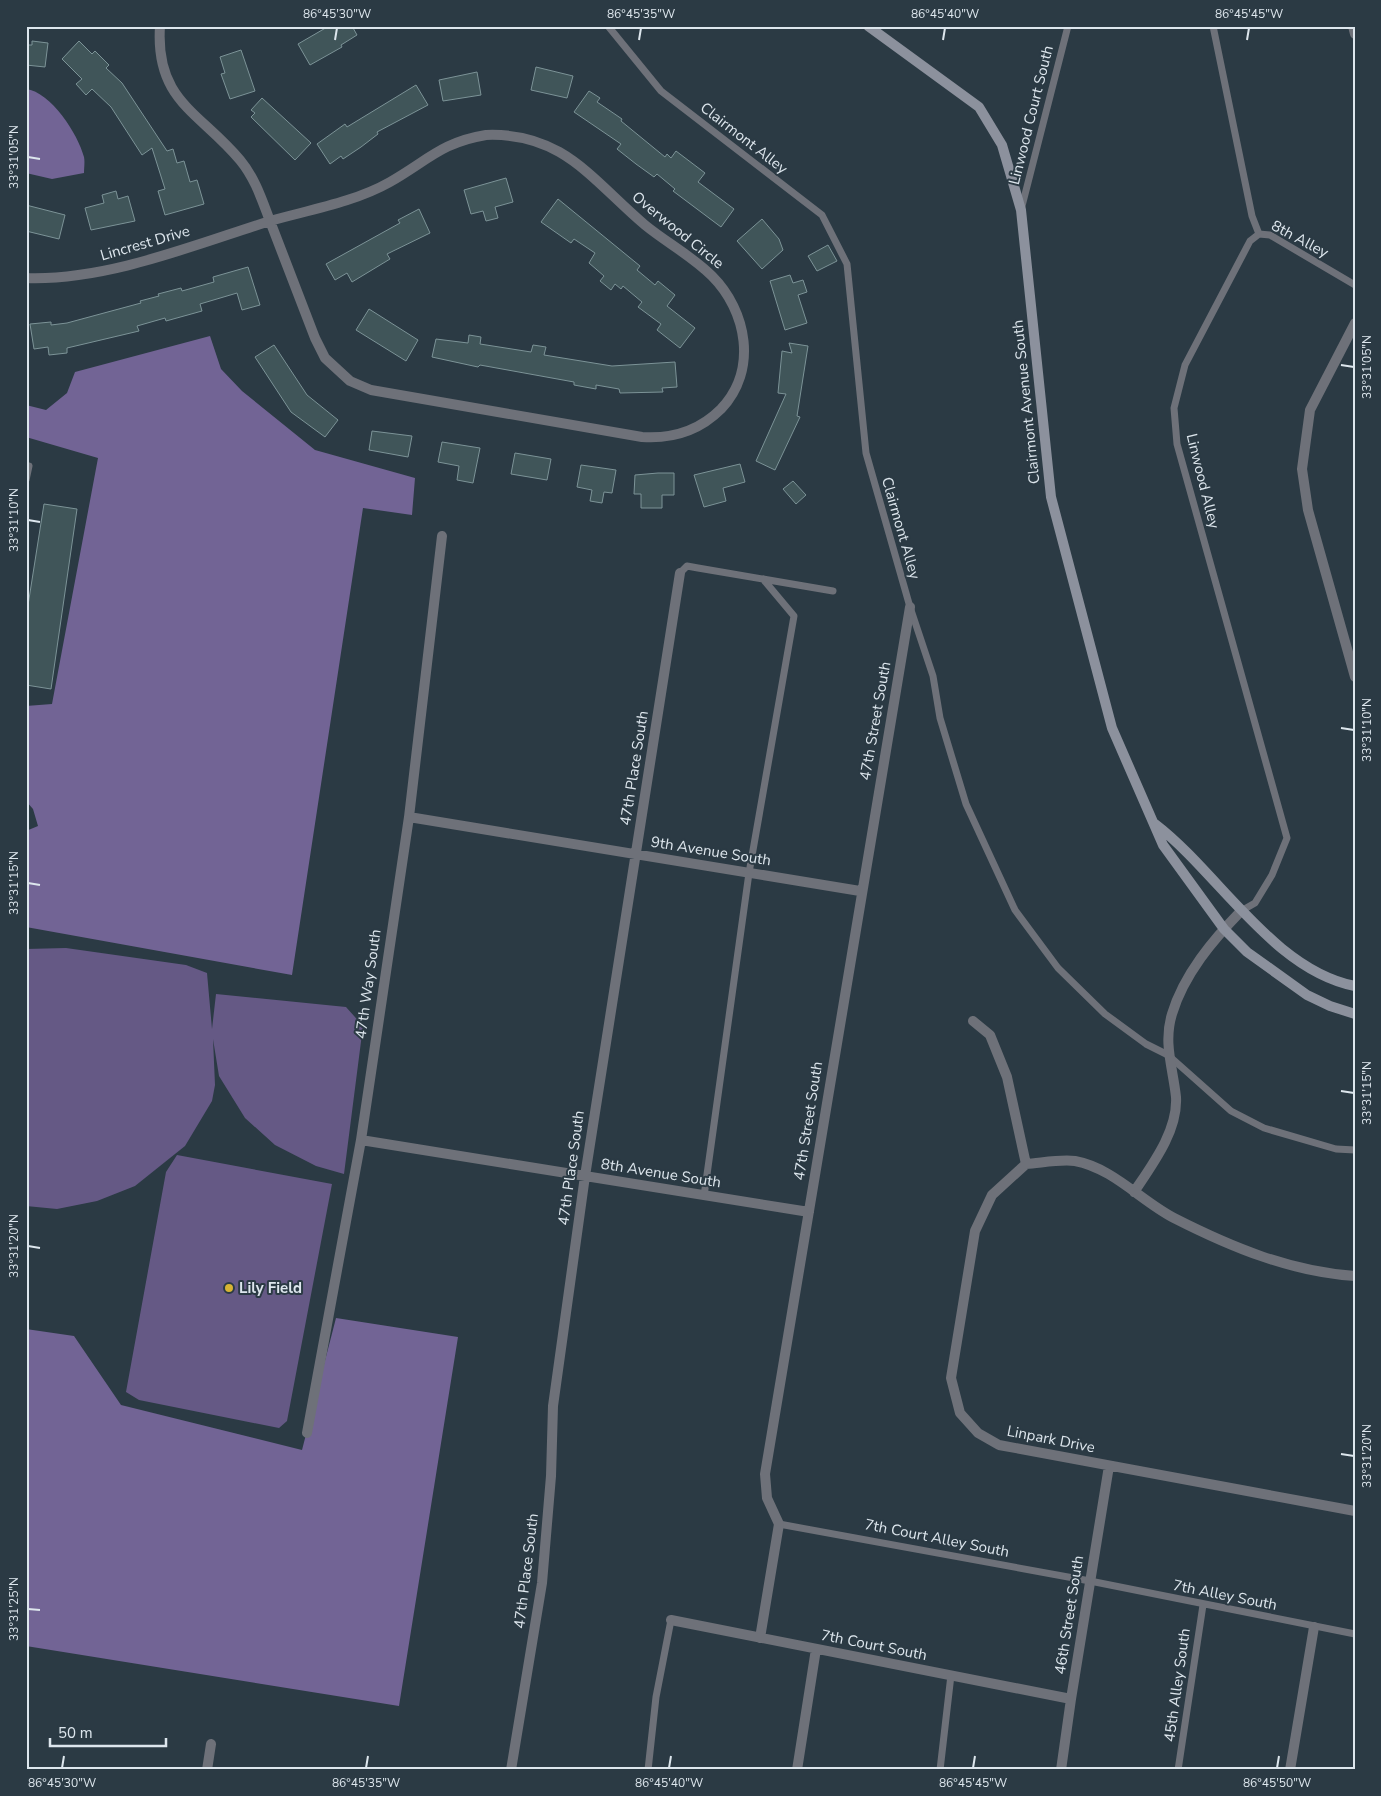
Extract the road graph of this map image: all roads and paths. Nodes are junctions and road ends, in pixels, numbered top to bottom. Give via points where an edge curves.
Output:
1 (160, 26) edge
2 (608, 26) edge
3 (868, 26) edge
4 (1068, 26) edge
5 (1213, 26) edge
6 (1353, 26) edge
7 (1355, 34) edge
8 (1021, 210) junction
9 (270, 222) junction
10 (1259, 234) junction
11 (26, 278) edge
12 (1355, 285) edge
13 (1355, 323) edge
14 (29, 466) dead end
15 (26, 480) edge
16 (442, 536) dead end
17 (680, 574) joint
18 (764, 579) junction
19 (833, 591) dead end
20 (910, 607) junction
21 (1355, 677) edge
22 (409, 817) junction
23 (1154, 824) junction
24 (636, 854) junction
25 (749, 873) junction
26 (860, 891) junction
27 (1241, 911) junction
28 (1224, 929) junction
29 (1355, 986) edge
30 (1355, 1014) edge
31 (974, 1022) dead end
32 (1168, 1055) junction
33 (361, 1140) junction
34 (1355, 1150) edge
35 (1026, 1164) junction
36 (585, 1176) junction
37 (1134, 1192) junction
38 (704, 1196) junction
39 (809, 1212) junction
40 (1355, 1276) edge
41 (307, 1433) dead end
42 (1109, 1466) junction
43 (1355, 1511) edge
44 (779, 1524) junction
45 (1090, 1581) junction
46 (1203, 1605) junction
47 (671, 1620) joint
48 (1314, 1627) junction
49 (1355, 1634) edge
50 (760, 1638) junction
51 (816, 1649) junction
52 (951, 1675) junction
53 (1071, 1699) junction
54 (211, 1744) dead end
55 (207, 1770) edge
56 (511, 1770) edge
57 (648, 1770) edge
58 (797, 1770) edge
59 (940, 1770) edge
60 (1061, 1770) edge
61 (1178, 1770) edge
62 (1290, 1770) edge

1 - 9 street, Overwood Circle via 159,44 166,80 186,109 239,159
2 - 20 lane, Clairmont Alley via 661,91 822,215 847,264 866,453
3 - 8 street, Clairmont Avenue South via 979,107 1002,145
4 - 8 lane, Linwood Court South
5 - 10 lane via 1252,216
6 - 7 street
8 - 23 street, Clairmont Avenue South via 1051,497 1112,728
9 - 9 street, Overwood Circle via 390,182 427,156 455,142 494,135 531,139 571,158 721,286 736,312 745,342 738,382 725,405 705,423 681,434 655,438 371,390 340,374 320,348
9 - 11 street, Lincrest Drive via 107,271 64,278
10 - 12 lane, 8th Alley via 1270,236
10 - 27 lane, Linwood Alley via 1250,241 1185,365 1174,408 1176,444 1287,838 1272,875 1255,903
13 - 21 street via 1310,410 1302,469 1308,510
14 - 15 lane
16 - 22 street, 47th Way South
17 - 18 lane via 686,566
17 - 24 street, 47th Place South
18 - 19 lane
18 - 25 lane via 794,616
20 - 26 street, 47th Street South
20 - 32 lane, Clairmont Alley via 933,676 940,718 966,804 1014,910 1058,968 1105,1014 1146,1044
22 - 24 street, 9th Avenue South
22 - 33 street, 47th Way South
23 - 27 street, Clairmont Avenue South via 1177,841
23 - 28 street, Clairmont Avenue South via 1163,845
24 - 25 street, 9th Avenue South
24 - 36 street, 47th Place South
25 - 26 street, 9th Avenue South
25 - 38 lane
26 - 39 street, 47th Street South
27 - 28 street
27 - 29 street, Clairmont Avenue South via 1300,962 1340,983
28 - 30 street, Clairmont Avenue South via 1247,952 1307,995
28 - 32 street via 1187,978 1171,1015
31 - 35 street via 990,1035 1007,1077
32 - 34 lane, Clairmont Alley via 1231,1111 1264,1128 1336,1149
32 - 37 street via 1176,1096 1175,1117 1156,1160
33 - 36 street, 8th Avenue South
33 - 41 street, 47th Way South
35 - 37 street via 1075,1161 1108,1173
35 - 42 street, Linpark Drive via 992,1196 975,1231 951,1378 960,1413 978,1433 999,1445
36 - 38 street, 8th Avenue South
36 - 56 street, 47th Place South via 553,1406 542,1583
37 - 40 street via 1172,1217 1260,1256 1306,1270
38 - 39 street, 8th Avenue South
39 - 44 street, 47th Street South via 765,1474 767,1498
42 - 43 street, Linpark Drive
42 - 45 street, 46th Street South
44 - 45 lane, 7th Court Alley South
44 - 50 street
45 - 46 lane, 7th Alley South
45 - 53 street, 46th Street South
46 - 48 lane, 7th Alley South
46 - 61 lane, 45th Alley South
47 - 50 street, 7th Court South
47 - 57 lane via 656,1697
48 - 49 lane, 7th Alley South
48 - 62 street
50 - 51 street, 7th Court South
51 - 52 street, 7th Court South
51 - 58 street
52 - 53 street, 7th Court South
52 - 59 lane
53 - 60 street, 46th Street South
54 - 55 street

